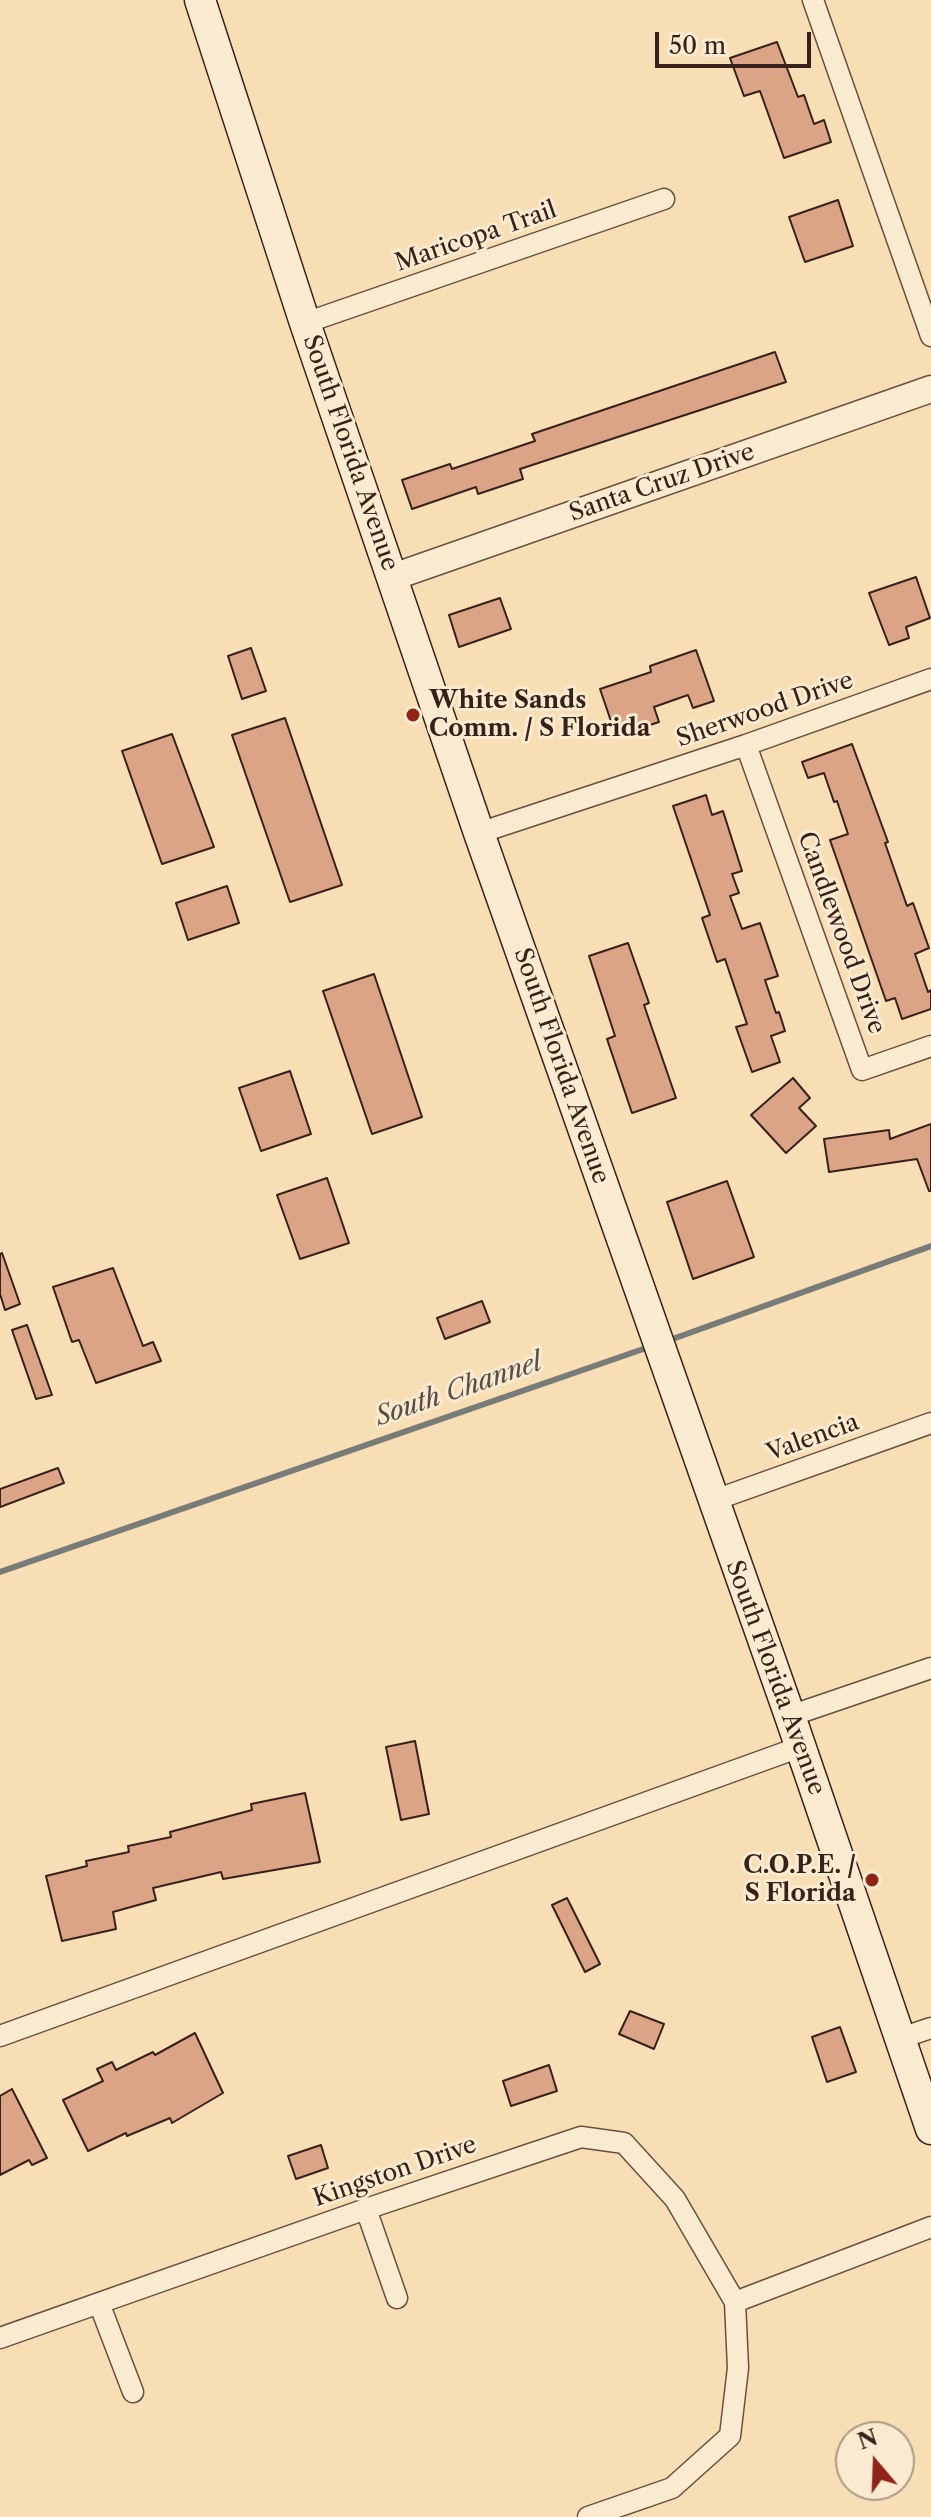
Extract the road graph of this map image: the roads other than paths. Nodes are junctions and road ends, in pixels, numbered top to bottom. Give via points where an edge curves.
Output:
1 (200, 0) edge
2 (813, 0) edge
3 (664, 199) dead end
4 (305, 323) junction
5 (931, 336) edge
6 (931, 389) edge
7 (393, 577) junction
8 (931, 679) edge
9 (746, 745) junction
10 (479, 833) junction
11 (931, 1046) edge
12 (931, 1423) edge
13 (712, 1501) junction
14 (931, 1668) edge
15 (790, 1716) junction
16 (800, 1747) junction
17 (931, 2028) edge
18 (0, 2036) edge
19 (901, 2038) junction
20 (931, 2129) edge
21 (366, 2209) junction
22 (931, 2227) edge
23 (397, 2298) dead end
24 (735, 2302) junction
25 (99, 2303) junction
26 (0, 2338) edge
27 (133, 2392) dead end
28 (588, 2517) edge

1 - 4 main road, South Florida Avenue
2 - 5 street
3 - 4 street, Maricopa Trail
4 - 7 main road, South Florida Avenue
6 - 7 street, Santa Cruz Drive
7 - 10 main road, South Florida Avenue
8 - 9 street, Sherwood Drive
9 - 10 street, Sherwood Drive
9 - 11 street, Candlewood Drive via 862,1070
10 - 13 main road, South Florida Avenue
12 - 13 street, Valencia
13 - 15 main road, South Florida Avenue
14 - 15 street
15 - 16 main road, South Florida Avenue
16 - 18 street
16 - 19 main road, South Florida Avenue
17 - 19 street
19 - 20 main road, South Florida Avenue
21 - 23 street
21 - 24 street, Kingston Drive via 581,2137 624,2143 675,2199
21 - 25 street, Kingston Drive
22 - 24 street
24 - 28 street via 738,2368 730,2436 672,2488
25 - 26 street, Kingston Drive
25 - 27 street

